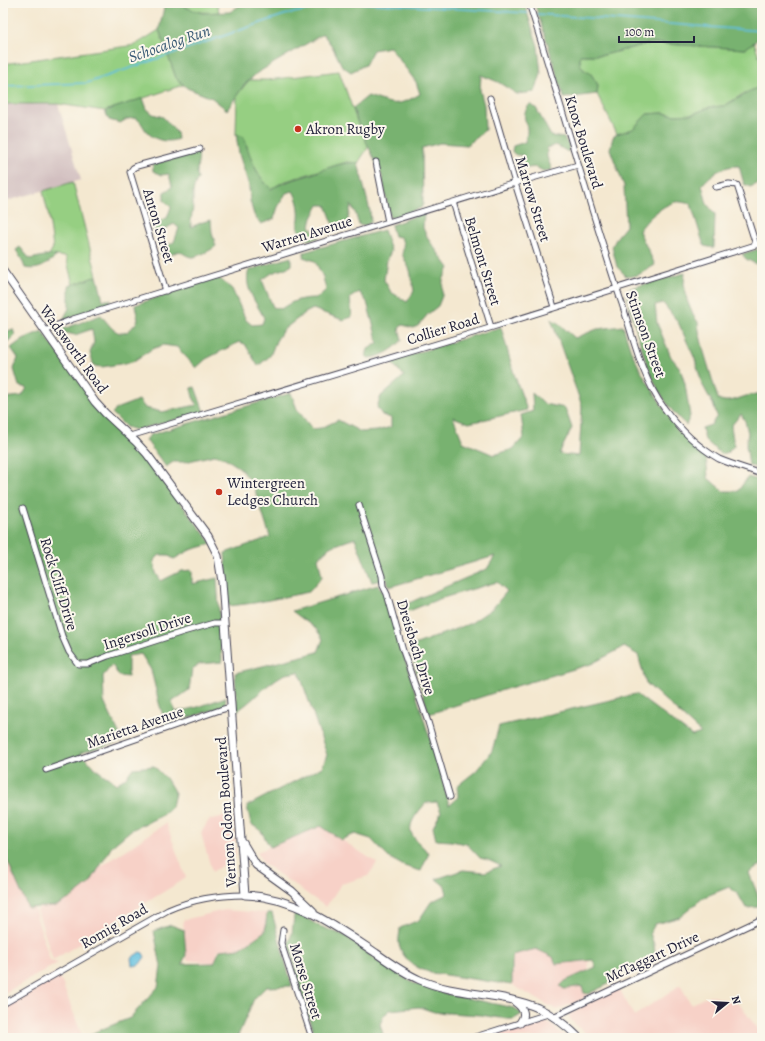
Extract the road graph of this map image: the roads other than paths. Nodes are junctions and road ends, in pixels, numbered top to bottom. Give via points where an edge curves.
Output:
1 (529, 3) edge
2 (490, 98) dead end
3 (200, 149) dead end
4 (376, 162) dead end
5 (578, 165) junction
6 (515, 183) junction
7 (716, 186) dead end
8 (453, 202) junction
9 (388, 222) junction
10 (762, 243) edge
11 (756, 245) junction
12 (3, 270) edge
13 (616, 288) junction
14 (166, 291) junction
15 (554, 308) junction
16 (491, 327) junction
17 (46, 331) junction
18 (130, 436) junction
19 (762, 474) edge
20 (359, 505) dead end
21 (23, 508) dead end
22 (225, 624) junction
23 (78, 664) joint
24 (232, 707) junction
25 (46, 770) dead end
26 (450, 797) dead end
27 (241, 839) junction
28 (245, 894) junction
29 (318, 916) junction
30 (762, 919) edge
31 (283, 930) dead end
32 (514, 1000) junction
33 (3, 1004) edge
34 (551, 1016) junction
35 (520, 1023) junction
36 (312, 1038) edge
37 (472, 1038) edge
38 (579, 1038) edge

1 - 5 street, Knox Boulevard
2 - 6 street, Marrow Street
3 - 14 street, Anton Street via 137,166 130,172
4 - 9 street
5 - 6 street, Warren Avenue
5 - 13 street, Knox Boulevard
6 - 8 street, Warren Avenue
6 - 15 street, Marrow Street
7 - 11 street via 737,185
8 - 9 street, Warren Avenue
8 - 16 street, Belmont Street
9 - 14 street, Warren Avenue
10 - 11 street, Collier Road
11 - 13 street, Collier Road
12 - 17 main road, Wadsworth Road
13 - 15 street, Collier Road
13 - 19 street, Stimson Street via 641,364 667,412 708,452 726,462
14 - 17 street, Warren Avenue via 73,319
15 - 16 street, Collier Road
16 - 18 street, Collier Road
17 - 18 main road, Wadsworth Road via 95,402
18 - 22 main road, Vernon Odom Boulevard via 147,454 208,536 220,564
20 - 26 street, Dreisbach Drive
21 - 23 street, Rock Cliff Drive via 62,636
22 - 23 street, Ingersoll Drive via 215,623 88,664
22 - 24 main road, Vernon Odom Boulevard
24 - 25 street, Marietta Avenue
24 - 27 main road, Vernon Odom Boulevard
27 - 28 main road, Vernon Odom Boulevard
27 - 29 main road via 256,865 292,892
28 - 29 main road, Vernon Odom Boulevard via 289,903
28 - 33 street, Romig Road via 202,898 168,910
29 - 32 main road, Vernon Odom Boulevard via 419,980 450,989
30 - 34 street, McTaggart Drive
31 - 36 street, Morse Street via 281,943
32 - 34 main road, Vernon Odom Boulevard via 538,1008
32 - 35 main road via 524,1013
34 - 35 street, McTaggart Drive
34 - 38 main road, Vernon Odom Boulevard
35 - 37 street, McTaggart Drive

